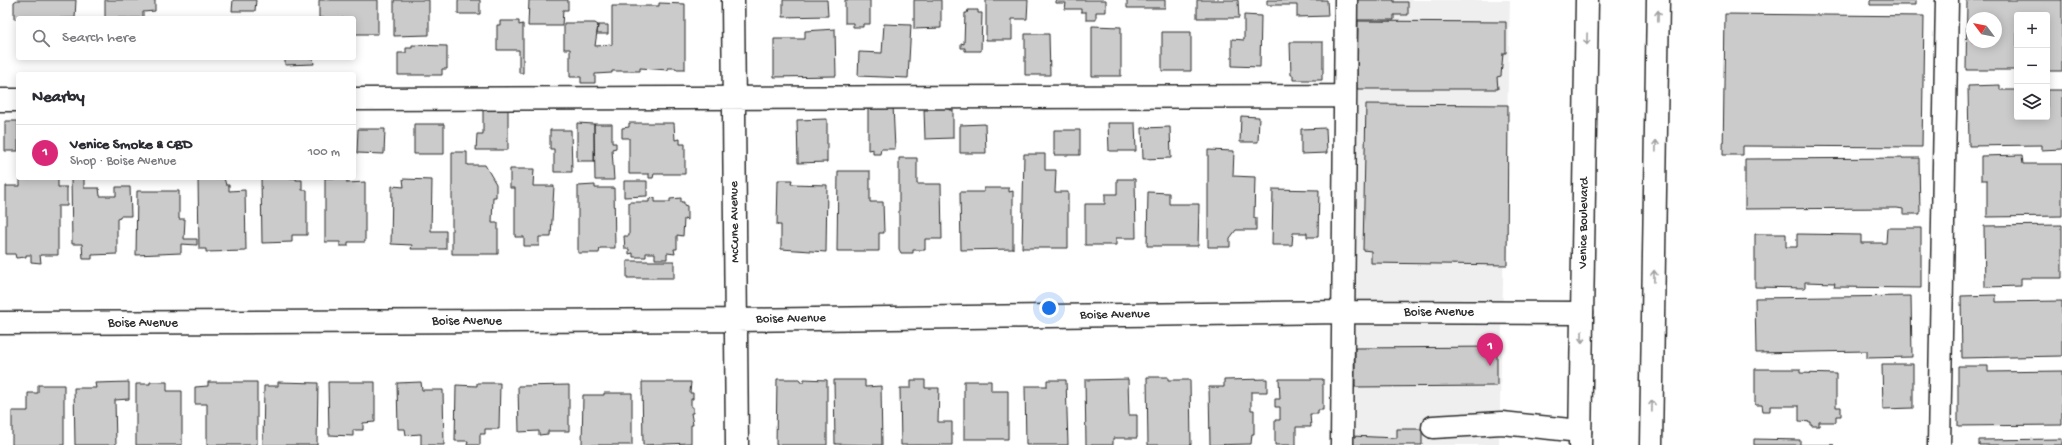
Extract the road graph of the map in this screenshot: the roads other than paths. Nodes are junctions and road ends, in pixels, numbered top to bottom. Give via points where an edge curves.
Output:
1 (733, 0) edge
2 (1346, 0) edge
3 (1587, 0) edge
4 (1658, 0) edge
5 (1947, 0) edge
6 (1345, 96) junction
7 (734, 98) junction
8 (356, 99) edge
9 (0, 100) edge
10 (16, 100) edge
11 (1344, 312) junction
12 (1582, 313) junction
13 (736, 320) junction
14 (0, 323) edge
15 (1434, 427) dead end
16 (1580, 438) edge
17 (737, 445) edge
18 (1342, 445) edge
19 (1651, 445) edge
20 (1939, 445) edge

1 - 7 street, McCune Avenue
2 - 6 street
3 -> 12 street, Venice Boulevard
19 -> 4 street
5 - 20 street
6 - 7 street
6 - 11 street
7 - 8 street
7 - 13 street, McCune Avenue
9 - 10 street
11 - 12 street, Boise Avenue
11 - 13 street, Boise Avenue
11 - 18 street
12 -> 16 street, Venice Boulevard
13 - 14 street, Boise Avenue
13 - 17 street, McCune Avenue
15 - 16 street via 1502,423

